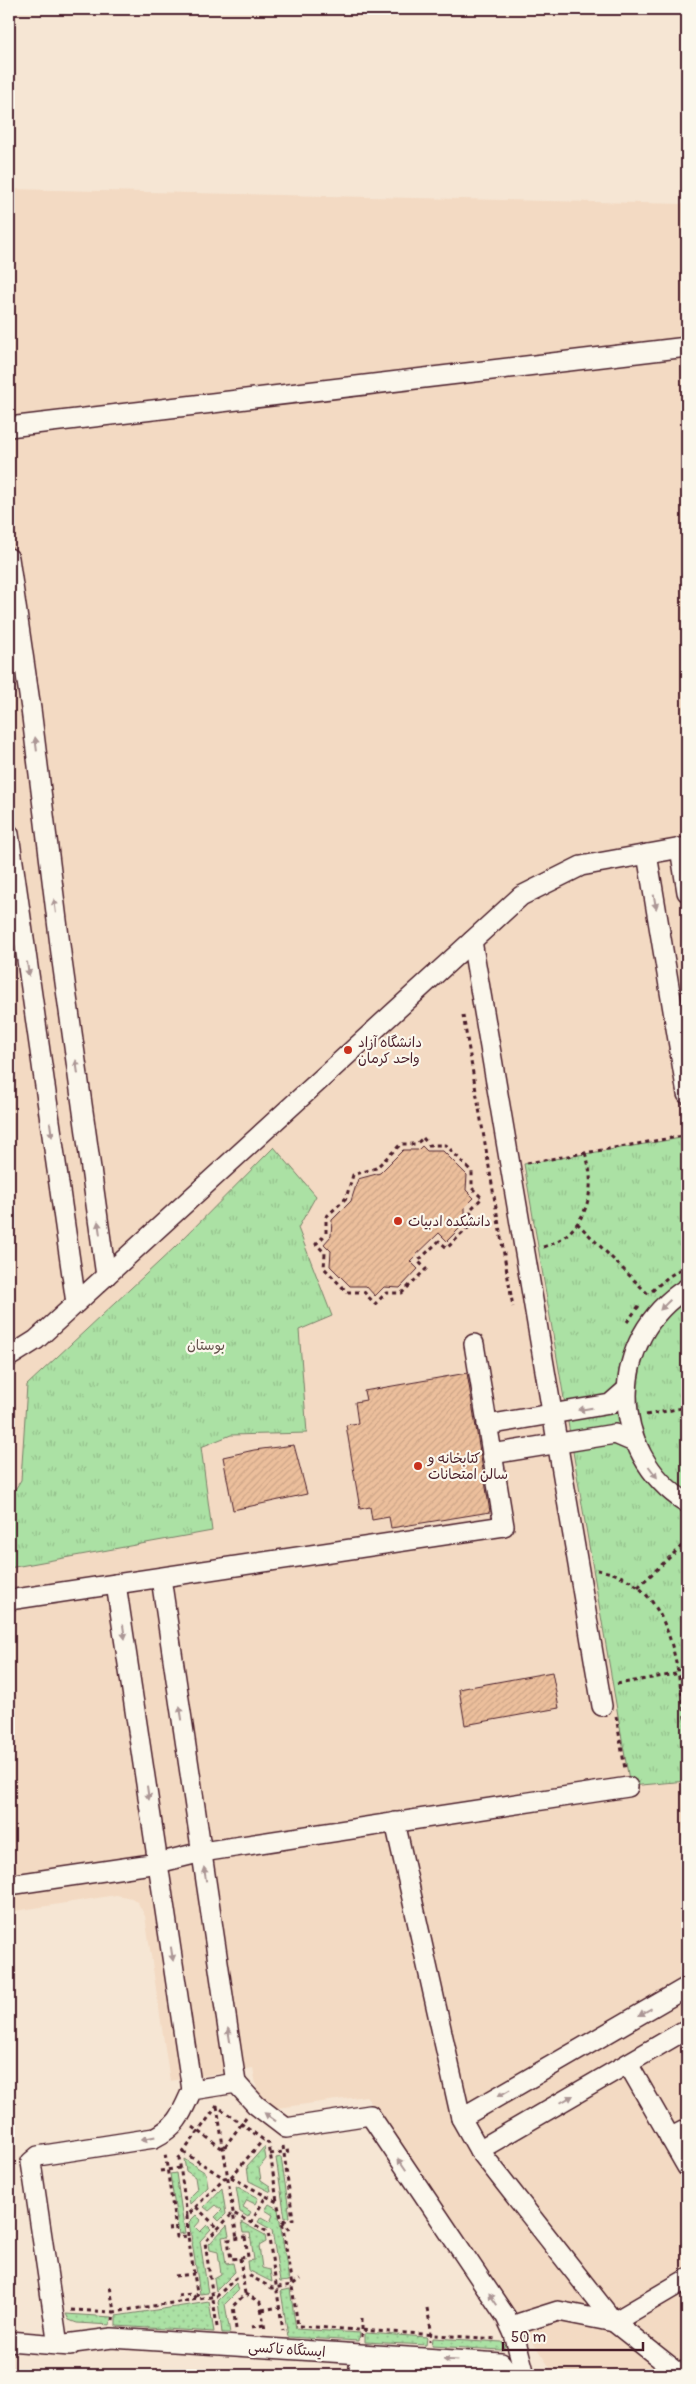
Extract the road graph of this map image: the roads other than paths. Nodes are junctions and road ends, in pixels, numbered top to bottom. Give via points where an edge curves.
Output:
1 (687, 347) edge
2 (9, 427) edge
3 (9, 558) edge
4 (9, 834) edge
5 (684, 848) edge
6 (646, 854) junction
7 (687, 892) edge
8 (472, 941) junction
9 (687, 1094) edge
10 (106, 1276) junction
11 (687, 1288) edge
12 (76, 1303) junction
13 (474, 1344) dead end
14 (9, 1357) edge
15 (627, 1389) junction
16 (552, 1414) junction
17 (487, 1425) junction
18 (557, 1443) junction
19 (636, 1443) junction
20 (492, 1454) junction
21 (687, 1503) edge
22 (160, 1578) junction
23 (116, 1584) junction
24 (9, 1600) edge
25 (602, 1706) dead end
26 (628, 1787) dead end
27 (395, 1822) junction
28 (202, 1852) junction
29 (158, 1863) junction
30 (9, 1886) edge
31 (687, 1987) edge
32 (687, 2029) edge
33 (628, 2064) junction
34 (236, 2083) junction
35 (192, 2090) junction
36 (461, 2118) junction
37 (687, 2129) edge
38 (670, 2138) junction
39 (479, 2150) junction
40 (687, 2165) edge
41 (687, 2279) edge
42 (614, 2322) junction
43 (508, 2337) junction
44 (9, 2342) edge
45 (58, 2345) junction
46 (475, 2375) edge
47 (510, 2375) edge
48 (525, 2375) edge
49 (681, 2375) edge

1 - 2 street
10 -> 3 street
4 -> 12 street
5 - 6 street
5 - 7 street
6 - 8 street via 581,866 521,896
6 -> 9 street
8 - 10 street
8 - 16 street
10 - 12 street
11 -> 15 street via 662,1307 646,1328 635,1351
12 - 14 street via 36,1340
13 - 17 street
15 -> 16 street via 610,1404
15 - 19 street via 628,1416
16 - 17 street
16 - 18 street
17 - 20 street
18 - 19 street via 615,1434
18 - 20 street
18 - 25 street
19 -> 21 street via 656,1476
20 - 22 street via 504,1526
22 - 23 street
28 -> 22 street
23 - 24 street
23 -> 29 street
26 - 27 street
27 - 28 street
27 - 36 street
28 - 29 street
34 -> 28 street
29 - 30 street
29 -> 35 street
31 -> 36 street
32 - 33 street
33 - 38 street
39 -> 33 street
34 - 35 street
43 -> 34 street via 506,2317 370,2115 286,2128 256,2106
35 -> 45 street via 180,2117 166,2132 154,2138 38,2156 32,2162
36 - 39 street
37 - 38 street
38 - 40 street
39 - 42 street
41 - 42 street
42 - 43 street via 558,2310 520,2323
42 - 49 street
43 - 48 street
44 - 45 street
45 - 46 street
47 -> 45 street, ایستگاه تاکسی via 501,2363 492,2362 112,2338

